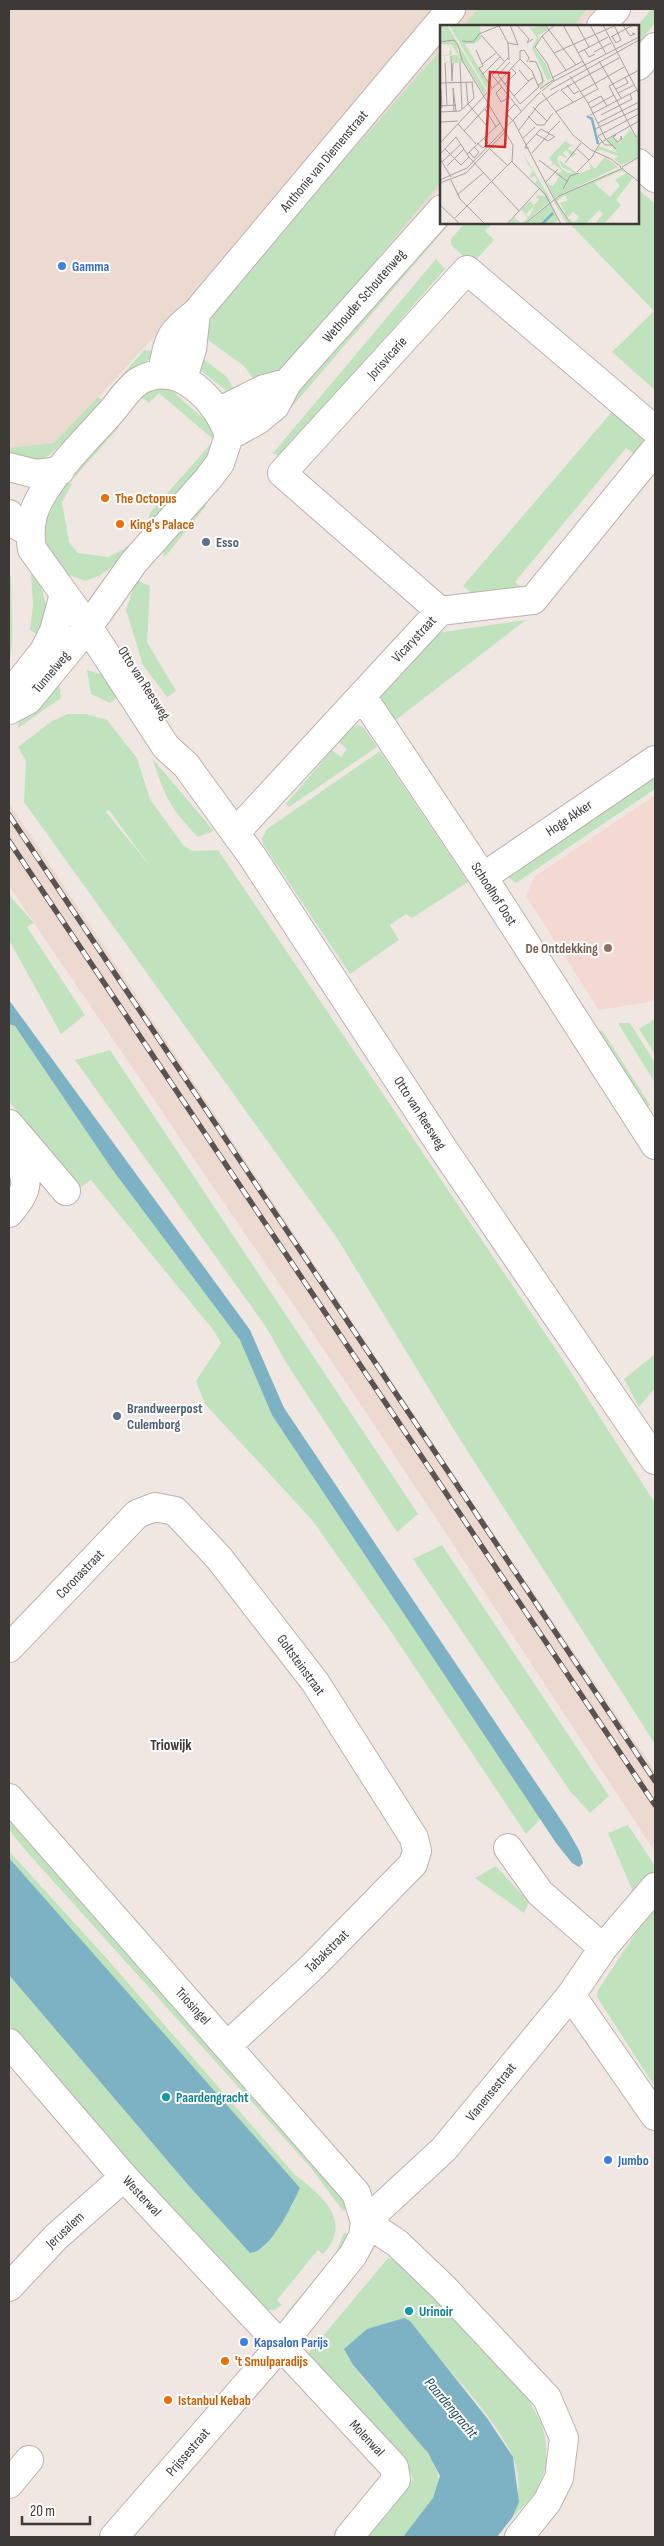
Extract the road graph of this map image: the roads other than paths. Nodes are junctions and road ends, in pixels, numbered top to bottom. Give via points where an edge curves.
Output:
1 (451, 9) edge
2 (616, 9) edge
3 (602, 25) edge
4 (655, 47) edge
5 (639, 65) edge
6 (639, 164) edge
7 (655, 178) edge
8 (440, 211) edge
9 (173, 375) junction
10 (287, 383) junction
11 (218, 412) junction
12 (655, 430) edge
13 (229, 436) junction
14 (655, 450) edge
15 (9, 467) edge
16 (60, 471) junction
17 (9, 514) edge
18 (30, 533) junction
19 (64, 594) junction
20 (107, 600) junction
21 (440, 611) junction
22 (88, 627) junction
23 (111, 662) junction
24 (58, 663) junction
25 (362, 696) junction
26 (9, 703) edge
27 (9, 710) edge
28 (655, 760) edge
29 (186, 765) junction
30 (236, 833) junction
31 (483, 877) junction
32 (9, 1124) edge
33 (655, 1145) edge
34 (9, 1152) edge
35 (66, 1191) dead end
36 (9, 1213) edge
37 (651, 1441) edge
38 (155, 1507) joint
39 (9, 1648) edge
40 (9, 1798) edge
41 (508, 1848) dead end
42 (417, 1851) joint
43 (655, 1887) edge
44 (604, 1948) junction
45 (571, 1995) junction
46 (9, 2043) edge
47 (228, 2045) junction
48 (655, 2116) edge
49 (124, 2177) junction
50 (365, 2222) junction
51 (9, 2287) edge
52 (280, 2345) junction
53 (29, 2460) dead end
54 (9, 2484) edge
55 (114, 2537) edge
56 (349, 2537) edge
57 (519, 2537) edge

1 - 9 street, Anthonie van Diemenstraat via 196,313 192,349
2 - 3 street
4 - 5 street
6 - 7 street
8 - 10 street, Wethouder Schoutenweg
9 - 11 street
9 - 16 street via 138,381
10 - 11 street via 264,389
10 - 13 street, Wethouder Schoutenweg via 275,406
11 - 13 street
12 - 21 street, Jorisvicarie via 467,270 282,473
13 - 20 street via 220,463 134,562
14 - 21 street, Vicarystraat via 533,600
15 - 16 street via 36,474
16 - 18 street via 33,514
17 - 18 street via 16,524
18 - 19 street, Otto van Reesweg via 32,548
19 - 20 street
19 - 22 street, Otto van Reesweg
19 - 26 street, Tunnelweg via 44,651 15,688
20 - 22 street
20 - 29 street, Otto van Reesweg via 110,627 181,742
21 - 25 street, Vicarystraat
22 - 23 street, Otto van Reesweg
22 - 24 street, Tunnelweg
23 - 24 street, Otto van Reesweg via 75,659
23 - 29 street, Otto van Reesweg via 166,747
24 - 27 street, Tunnelweg via 28,700
25 - 30 street, Vicarystraat
25 - 31 street, Schoolhof Oost
28 - 31 street, Hoge Akker
29 - 30 street, Otto van Reesweg
30 - 37 street, Otto van Reesweg via 449,1158
31 - 33 street, Schoolhof Oost
32 - 35 street
34 - 36 street via 23,1169 27,1184 22,1197
38 - 39 street, Coronastraat via 137,1514
38 - 42 street, Goltsteinstraat via 175,1511 188,1524 219,1558 300,1662 414,1838
40 - 47 street, Triosingel
41 - 44 street via 540,1893
42 - 47 street, Tabakstraat via 413,1864 311,1968
43 - 44 street, Vianensestraat
44 - 45 street, Vianensestraat
45 - 48 street
45 - 50 street, Vianensestraat via 444,2149
46 - 49 street, Westerwal
47 - 50 street, Triosingel via 356,2193
49 - 51 street, Jerusalem via 56,2237
49 - 52 street, Westerwal
50 - 52 street, Prijssestraat via 363,2236 353,2255
50 - 57 street via 397,2243 443,2287 547,2398 564,2438 559,2478 547,2502
52 - 55 street, Prijssestraat
52 - 56 street, Molenwal via 394,2467 396,2480
53 - 54 street

